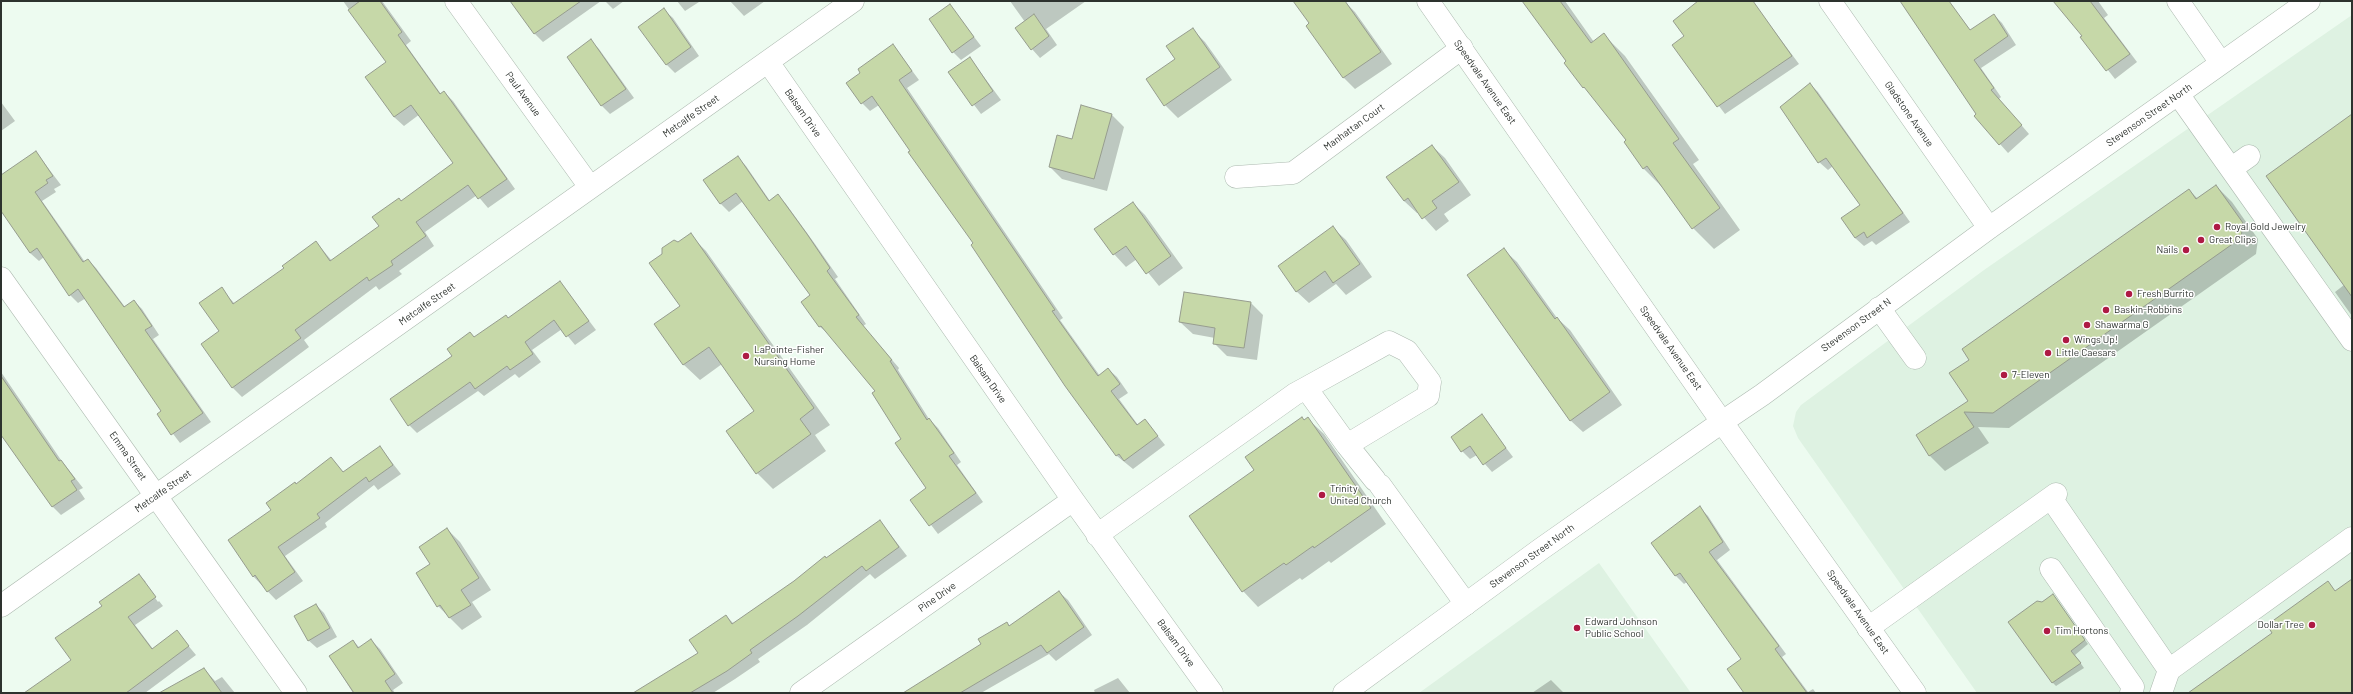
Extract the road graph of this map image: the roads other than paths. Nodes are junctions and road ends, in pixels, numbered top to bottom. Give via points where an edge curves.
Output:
1 (456, 1) edge
2 (853, 1) edge
3 (1428, 1) edge
4 (1830, 1) edge
5 (2178, 1) edge
6 (2309, 1) edge
7 (1462, 48) junction
8 (768, 62) junction
9 (2221, 63) junction
10 (2178, 94) junction
11 (1236, 177) dead end
12 (590, 187) junction
13 (1989, 228) junction
14 (1, 278) edge
15 (1879, 308) junction
16 (2352, 340) edge
17 (1915, 358) dead end
18 (1306, 388) junction
19 (1722, 422) junction
20 (1347, 445) junction
21 (156, 496) junction
22 (1073, 500) junction
23 (1097, 535) junction
24 (2352, 538) edge
25 (2051, 569) dead end
26 (1466, 604) junction
27 (1, 606) edge
28 (1868, 628) junction
29 (2169, 670) junction
30 (296, 693) edge
31 (801, 693) edge
32 (1212, 693) edge
33 (1344, 693) edge
34 (1915, 693) edge
35 (2131, 693) edge
36 (2161, 693) edge

1 - 12 street, Paul Avenue
2 - 8 street, Metcalfe Street
3 - 7 street, Speedvale Avenue East
4 - 13 street, Gladstone Avenue
5 - 9 street
6 - 9 street, Stevenson Street North
7 - 11 street, Manhattan Court via 1293,173
7 - 19 street, Speedvale Avenue East
8 - 12 street, Metcalfe Street
8 - 22 street, Balsam Drive
9 - 10 street, Stevenson Street North
10 - 13 street, Stevenson Street North
10 - 16 street via 2240,162
12 - 21 street, Metcalfe Street
13 - 15 street, Stevenson Street N
14 - 21 street, Emma Street
15 - 17 street
15 - 19 street, Stevenson Street N
18 - 20 street
18 - 20 street via 1389,342 1407,352 1430,382 1428,396
18 - 23 street
19 - 26 street, Stevenson Street North
19 - 28 street, Speedvale Avenue East
20 - 26 street via 1378,482
21 - 27 street, Metcalfe Street
21 - 30 street, Emma Street
22 - 23 street, Balsam Drive
22 - 31 street, Pine Drive
23 - 32 street, Balsam Drive
24 - 29 street
25 - 35 street via 2133,687
26 - 33 street, Stevenson Street North
28 - 29 street via 2053,496
28 - 34 street, Speedvale Avenue East
29 - 36 street

